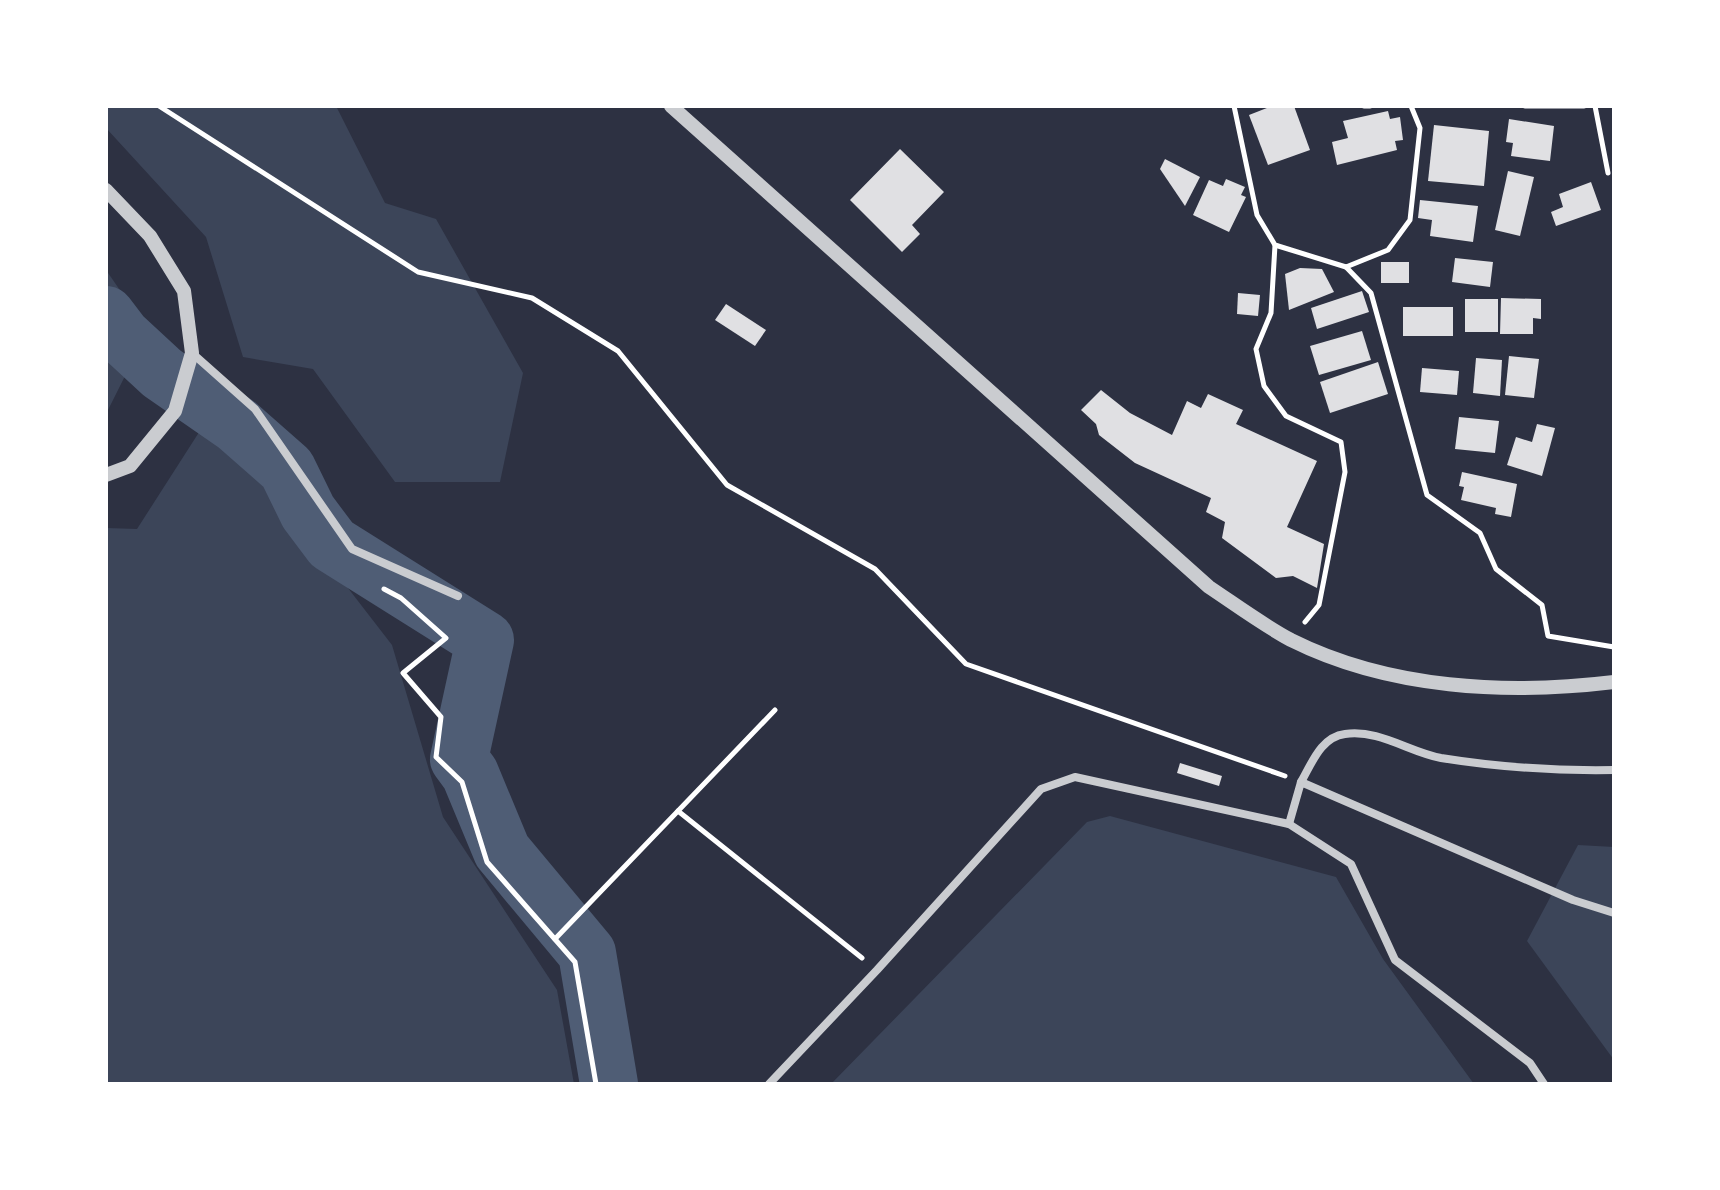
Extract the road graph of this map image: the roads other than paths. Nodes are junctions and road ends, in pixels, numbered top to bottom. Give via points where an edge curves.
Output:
1 (671, 106) edge
2 (106, 190) edge
3 (192, 353) junction
4 (106, 475) edge
5 (458, 596) dead end
6 (1614, 682) edge
7 (1614, 770) edge
8 (1301, 782) junction
9 (1289, 824) junction
10 (1614, 913) edge
11 (769, 1084) edge
12 (1544, 1084) edge

1 - 6 street via 1209,587 1290,639 1349,664 1419,681 1513,689
2 - 3 street via 150,236 184,291
3 - 4 street via 175,411 130,466
3 - 5 street via 255,409 352,549
7 - 8 street via 1437,757 1378,736 1344,734 1324,743
8 - 9 street
8 - 10 street
9 - 11 street via 1075,777 1041,789
9 - 12 street via 1351,864 1395,960 1530,1063

